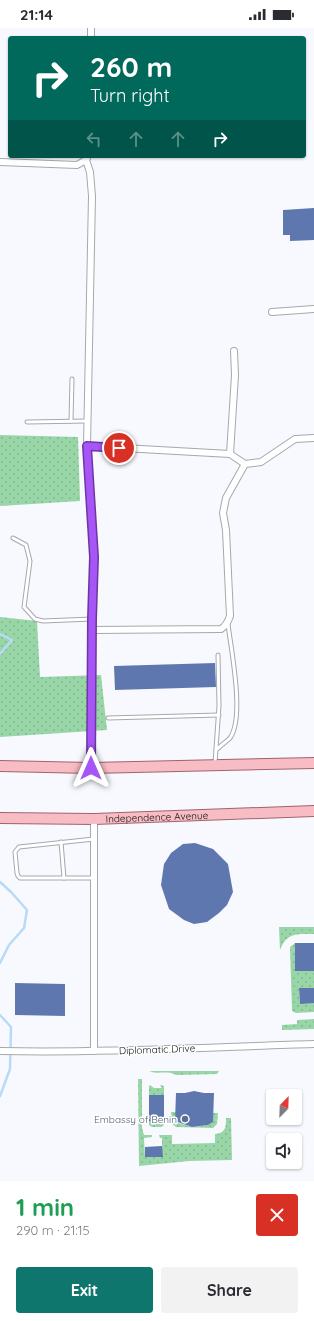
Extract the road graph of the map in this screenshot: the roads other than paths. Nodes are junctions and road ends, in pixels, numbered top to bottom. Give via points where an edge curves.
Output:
1 (86, 158) edge
2 (0, 162) edge
3 (314, 309) edge
4 (272, 312) dead end
5 (234, 351) dead end
6 (72, 379) dead end
7 (71, 421) junction
8 (87, 421) junction
9 (28, 422) dead end
10 (314, 438) edge
11 (87, 446) junction
12 (230, 454) junction
13 (245, 464) junction
14 (13, 538) dead end
15 (92, 619) junction
16 (228, 623) junction
17 (92, 630) junction
18 (218, 656) dead end
19 (219, 715) junction
20 (108, 718) dead end
21 (216, 750) junction
22 (314, 763) edge
23 (215, 765) junction
24 (0, 766) edge
25 (91, 768) junction
26 (314, 811) edge
27 (0, 818) edge
28 (94, 819) junction
29 (94, 839) junction
30 (60, 842) junction
31 (64, 878) junction
32 (94, 878) junction
33 (314, 1044) edge
34 (0, 1051) edge
35 (94, 1051) junction

1 - 2 street via 77,165
1 - 8 street via 92,196
3 - 4 street
5 - 12 street via 236,375
6 - 7 lane
7 - 8 lane
7 - 9 lane
8 - 11 street
10 - 13 street via 295,439 261,462
11 - 12 street
11 - 15 street via 94,557
12 - 13 street
13 - 16 street via 226,498 223,513 226,530
14 - 15 lane via 26,546 30,561 24,607 35,619
15 - 17 street
16 - 17 street via 221,629
16 - 21 lane via 237,692 236,721 230,737
17 - 25 street
18 - 19 lane
19 - 20 lane
19 - 21 lane
21 - 23 lane
22 - 23 main road
23 - 25 main road
24 - 25 main road
26 - 28 main road, Independence Avenue
27 - 28 main road, Independence Avenue
28 - 29 street
29 - 30 lane
29 - 32 street
30 - 31 lane
30 - 31 lane via 19,847 15,852 16,866 20,878
31 - 32 lane
32 - 35 street
33 - 35 street, Diplomatic Drive
34 - 35 street, Diplomatic Drive

